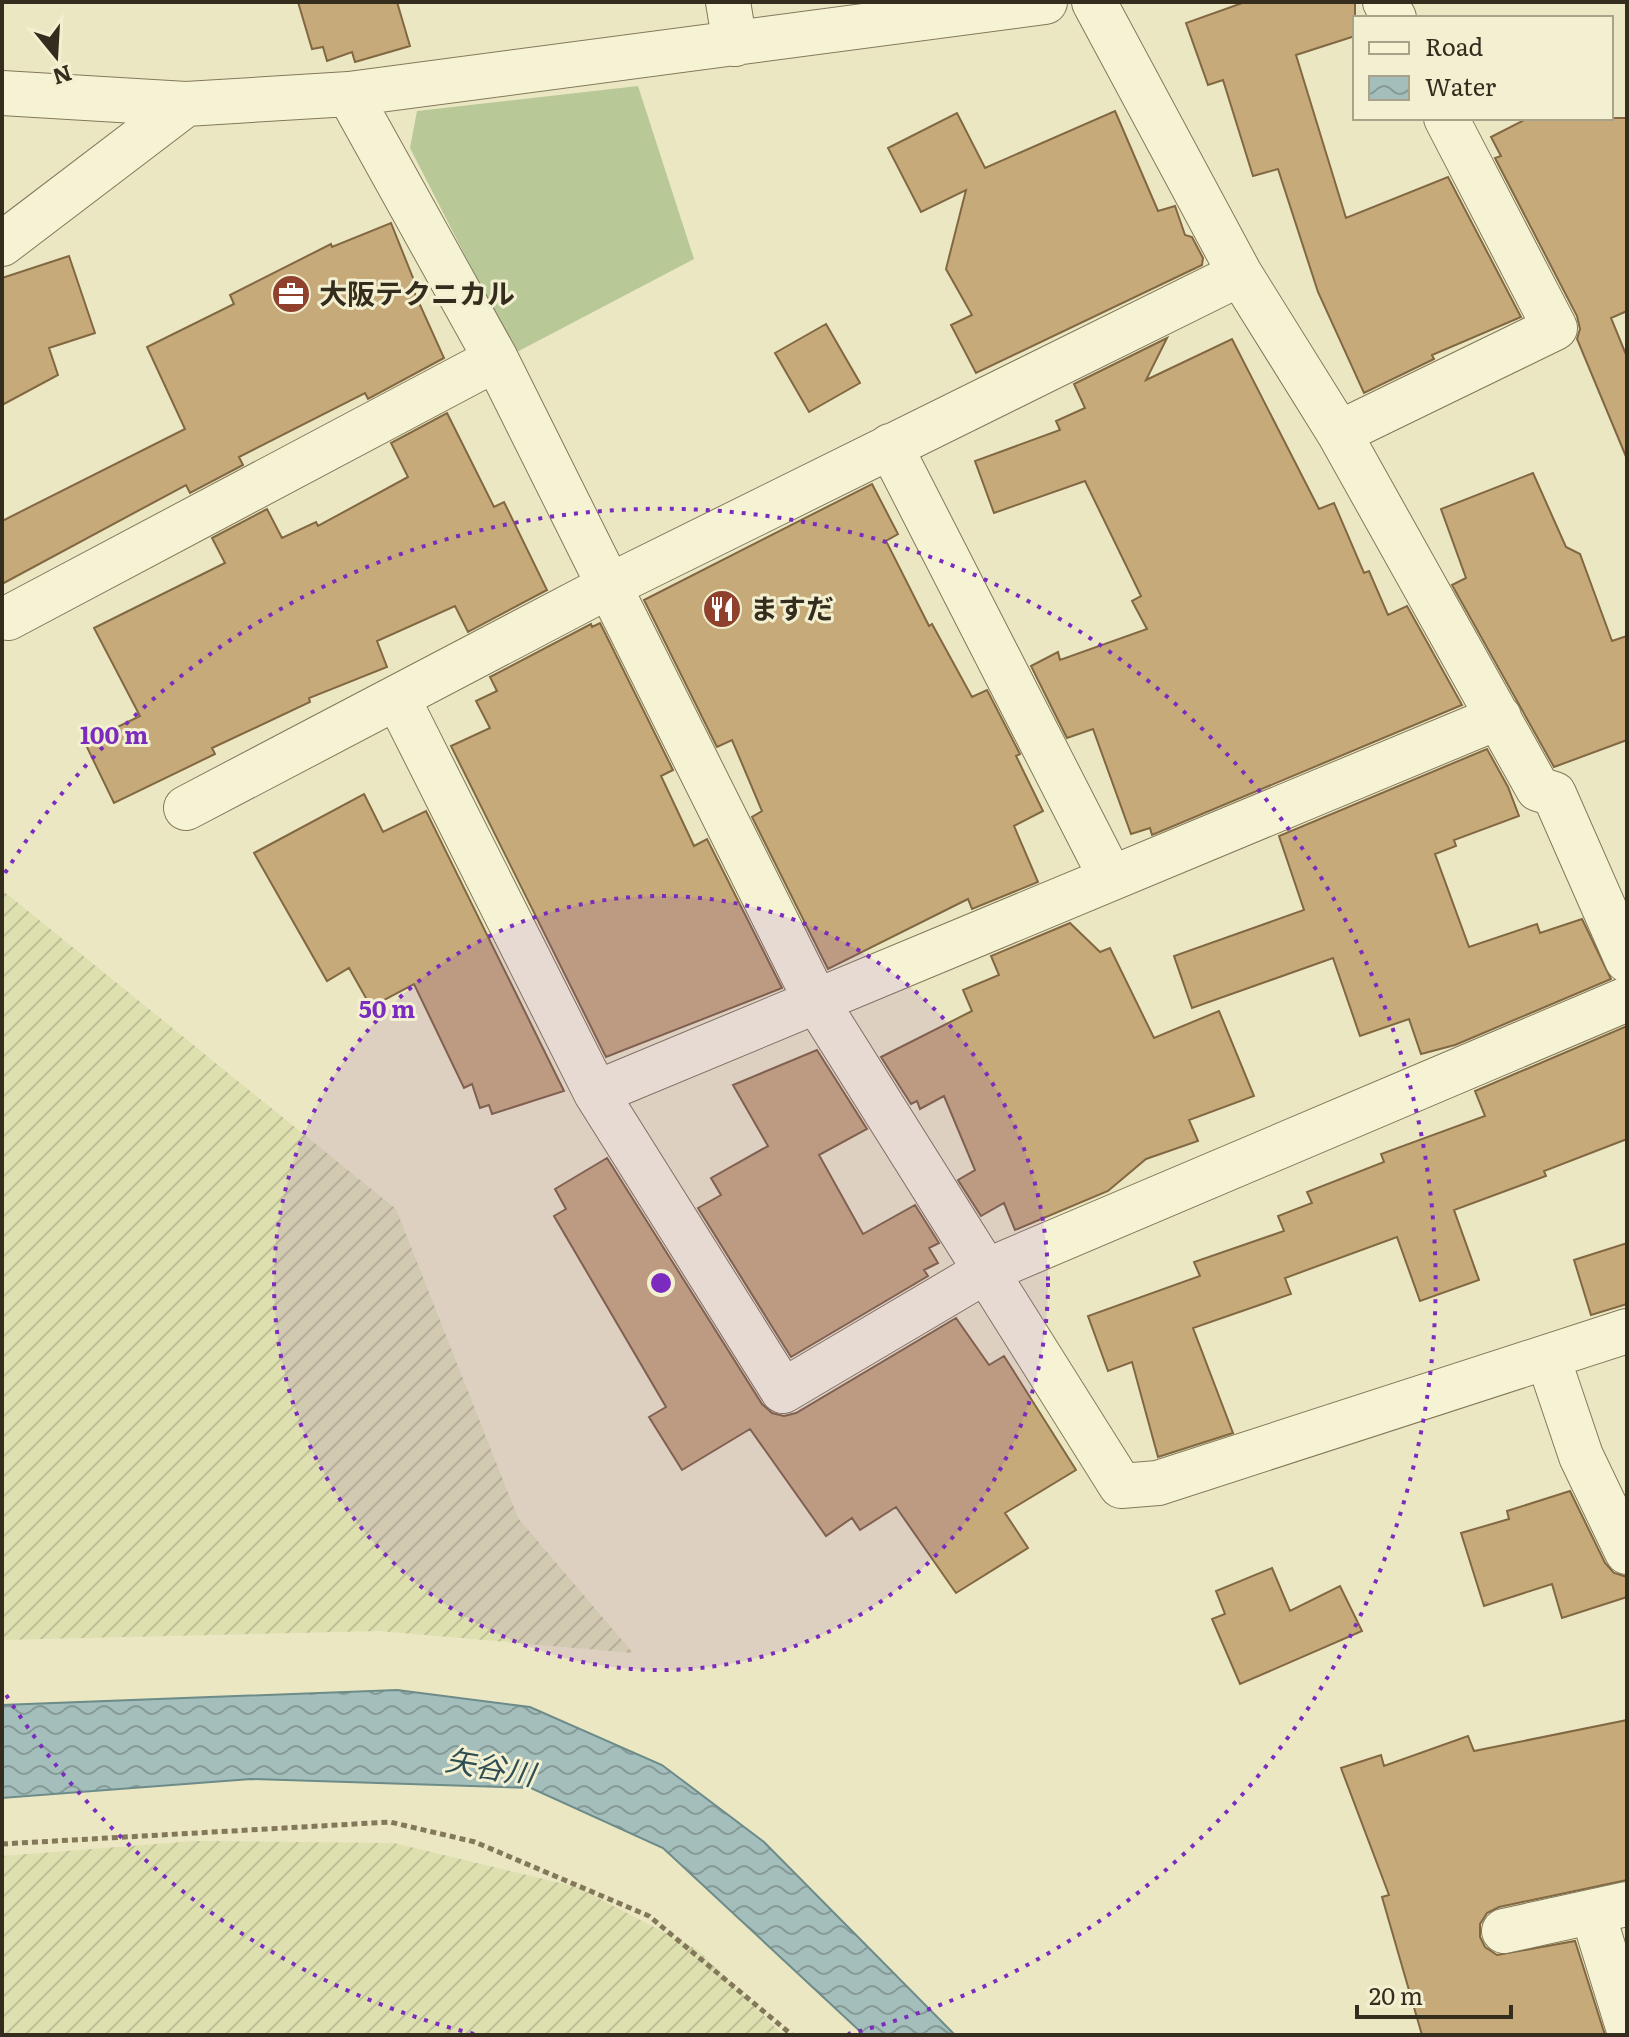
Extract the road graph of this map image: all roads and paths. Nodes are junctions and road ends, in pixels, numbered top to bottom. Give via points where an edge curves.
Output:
1 (1045, 2) edge
2 (1094, 2) edge
3 (732, 23) edge
4 (2, 93) edge
5 (349, 94) junction
6 (186, 104) junction
7 (1447, 120) edge
8 (2, 244) edge
9 (1240, 274) junction
10 (496, 359) junction
11 (1339, 433) junction
12 (890, 446) junction
13 (611, 585) junction
14 (8, 618) dead end
15 (398, 699) junction
16 (1499, 717) junction
17 (186, 808) dead end
18 (1111, 878) junction
19 (1627, 960) edge
20 (815, 999) junction
21 (1627, 999) edge
22 (596, 1093) junction
23 (986, 1271) junction
24 (1627, 1331) edge
25 (1548, 1358) junction
26 (1627, 1552) edge
27 (2, 1844) edge
28 (1610, 1909) edge
29 (1504, 1931) dead end
30 (1627, 2024) edge
31 (792, 2035) edge

1 - 3 street
2 - 9 street
3 - 5 street
4 - 6 street
5 - 6 street
5 - 10 street
6 - 8 street
7 - 11 street via 1555,328
9 - 11 street
9 - 12 street
10 - 13 street
10 - 14 street
11 - 16 street
12 - 13 street
12 - 18 street
13 - 15 street
13 - 20 street
15 - 17 street
15 - 22 street
16 - 18 street
16 - 19 street via 1538,789 1554,794
18 - 20 street
20 - 22 street
20 - 23 street
21 - 23 street
22 - 23 street via 783,1391
23 - 25 street via 1121,1486 1158,1483
24 - 25 street
25 - 26 street via 1581,1456
27 - 31 path via 390,1822 419,1828 475,1842 649,1916
28 - 29 street
28 - 30 street

